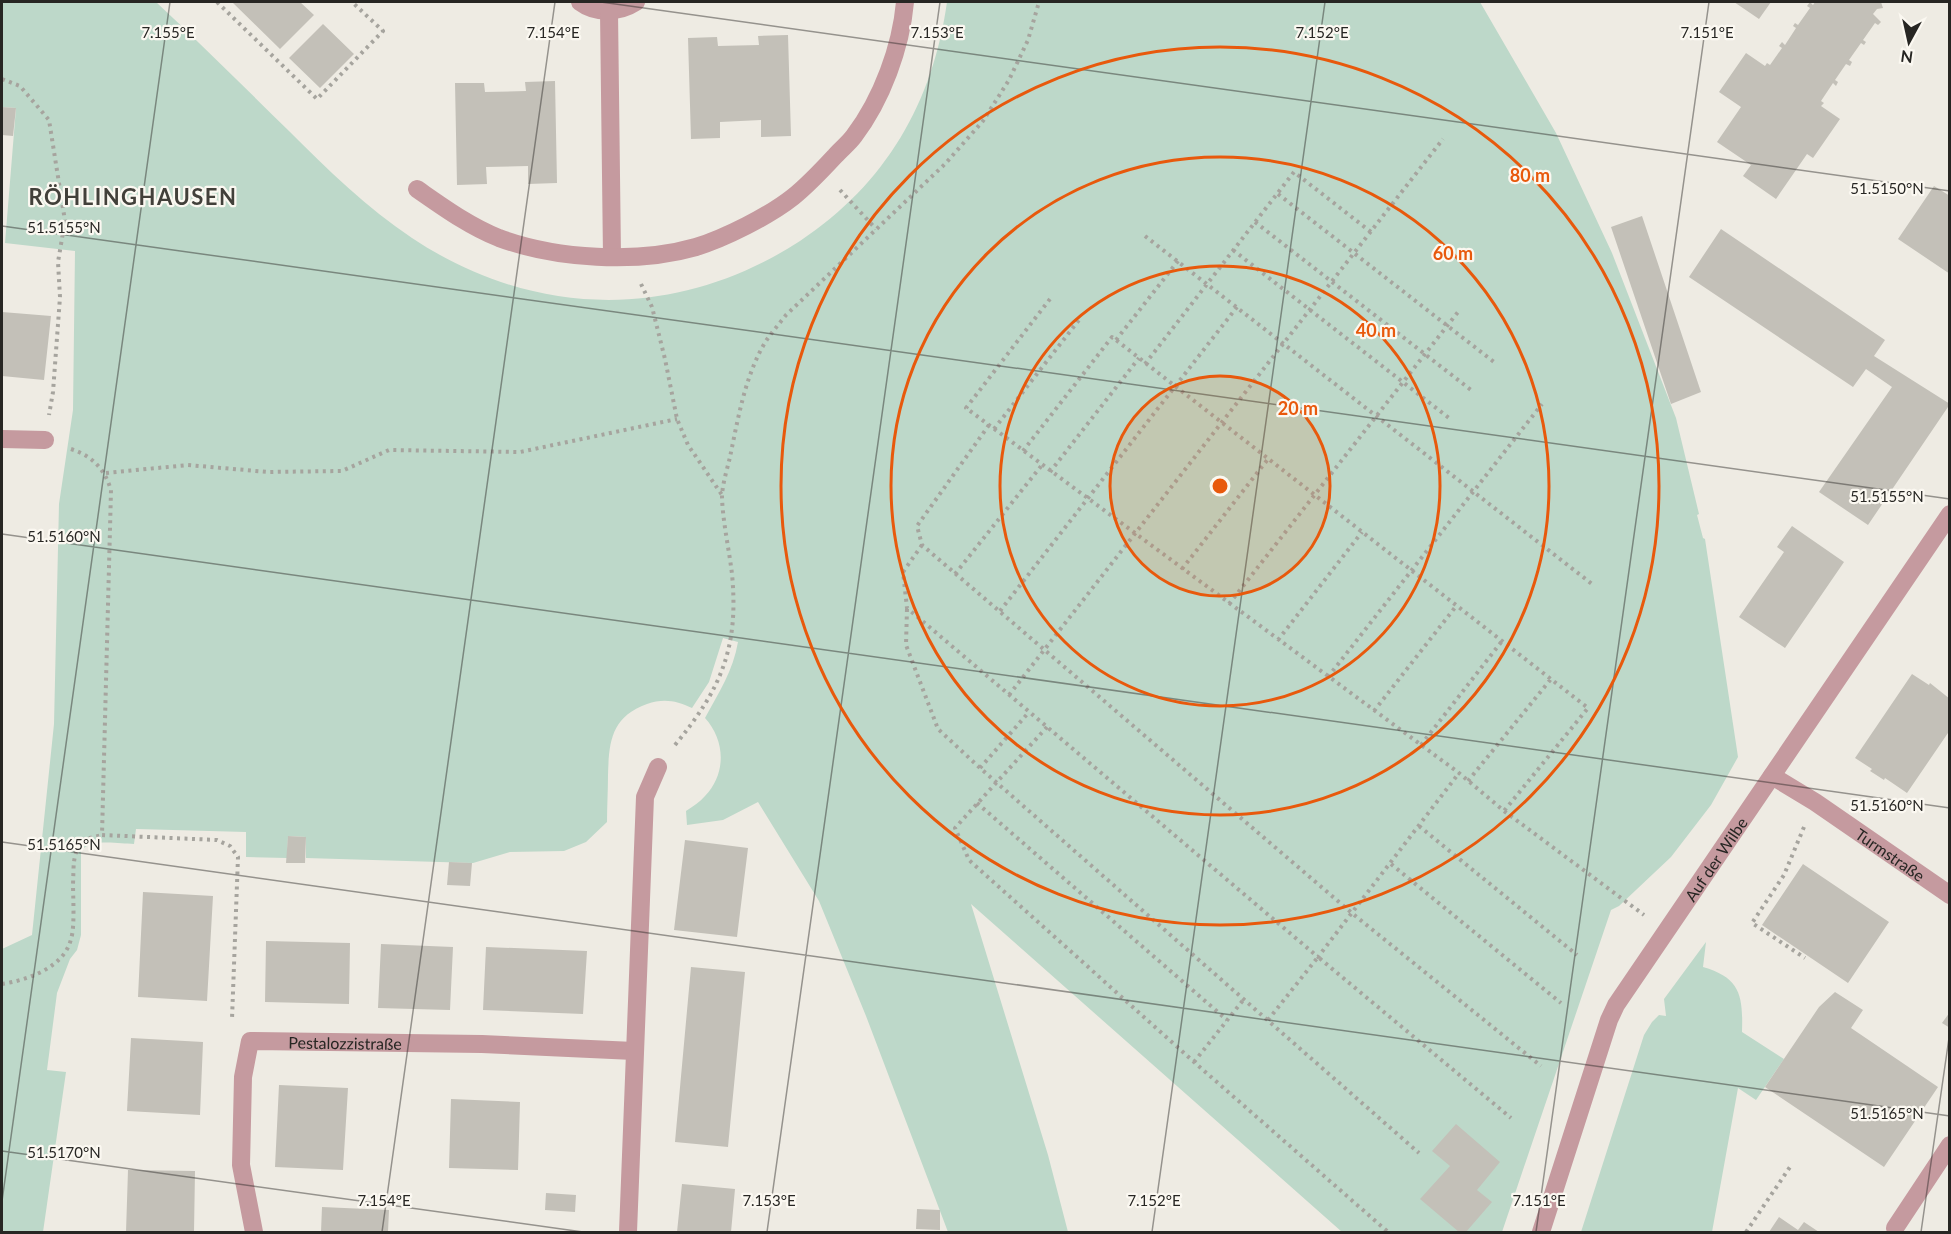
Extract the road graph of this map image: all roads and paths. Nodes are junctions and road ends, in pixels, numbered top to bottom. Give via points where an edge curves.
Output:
1 (217, 2) edge
2 (352, 2) edge
3 (580, 2) edge
4 (636, 2) edge
5 (905, 2) edge
6 (1039, 2) edge
7 (609, 11) junction
8 (2, 79) edge
9 (1443, 139) dead end
10 (821, 171) junction
11 (417, 189) dead end
12 (1278, 194) junction
13 (1255, 222) junction
14 (876, 230) junction
15 (1371, 232) junction
16 (1145, 236) dead end
17 (1233, 250) junction
18 (1354, 254) junction
19 (612, 256) junction
20 (632, 256) junction
21 (1178, 261) junction
22 (1331, 282) junction
23 (1207, 284) junction
24 (1050, 299) dead end
25 (1237, 307) junction
26 (1310, 310) junction
27 (1458, 312) dead end
28 (1079, 320) dead end
29 (1447, 326) junction
30 (1116, 340) junction
31 (1283, 344) junction
32 (1425, 354) junction
33 (1139, 358) junction
34 (1494, 362) dead end
35 (1145, 364) junction
36 (1403, 382) junction
37 (1175, 387) junction
38 (1471, 390) dead end
39 (1542, 404) dead end
40 (1377, 416) junction
41 (1449, 418) dead end
42 (677, 419) junction
43 (1221, 423) junction
44 (989, 425) junction
45 (994, 429) junction
46 (2, 440) edge
47 (45, 440) junction
48 (1023, 451) junction
49 (1268, 459) junction
50 (1042, 465) junction
51 (1050, 472) junction
52 (106, 474) junction
53 (1474, 491) junction
54 (1315, 495) junction
55 (722, 496) junction
56 (1087, 499) junction
57 (1950, 514) edge
58 (1362, 532) junction
59 (1135, 534) junction
60 (922, 545) junction
61 (1182, 569) junction
62 (1412, 571) junction
63 (955, 574) junction
64 (1592, 584) dead end
65 (1230, 604) junction
66 (1457, 605) junction
67 (907, 608) junction
68 (1000, 611) junction
69 (1278, 640) junction
70 (1502, 641) junction
71 (1045, 649) junction
72 (1329, 677) junction
73 (1551, 679) junction
74 (1009, 695) junction
75 (1374, 711) junction
76 (1029, 712) junction
77 (1047, 727) junction
78 (1421, 745) junction
79 (658, 767) joint
80 (980, 768) junction
81 (1459, 773) junction
82 (1772, 776) junction
83 (1468, 781) junction
84 (996, 782) junction
85 (1815, 802) junction
86 (977, 803) junction
87 (1504, 811) junction
88 (1419, 826) junction
89 (102, 835) junction
90 (1391, 864) junction
91 (1950, 896) edge
92 (1353, 914) junction
93 (1666, 932) junction
94 (1577, 955) dead end
95 (1318, 957) junction
96 (1805, 958) dead end
97 (2, 984) edge
98 (1244, 999) junction
99 (1561, 1003) dead end
100 (1227, 1020) junction
101 (1268, 1020) junction
102 (250, 1041) junction
103 (634, 1051) junction
104 (1194, 1062) junction
105 (1541, 1066) dead end
106 (1511, 1118) dead end
107 (1950, 1145) edge
108 (1419, 1153) dead end
109 (1792, 1164) dead end
110 (1894, 1228) dead end
111 (254, 1233) edge
112 (628, 1233) edge
113 (1388, 1233) edge
114 (1541, 1233) edge
115 (1746, 1233) edge

1 - 2 path via 317,99 383,31
3 - 7 street
4 - 7 street
5 - 10 street via 894,57 876,98 854,136
6 - 14 path via 1010,81 983,121 945,164
7 - 19 street
8 - 47 path via 20,86 49,120 65,221 58,262 60,297
9 - 15 path
10 - 14 path
10 - 20 street via 792,198 724,235 666,254
11 - 19 street via 499,238 553,252
12 - 13 path
12 - 15 path via 1294,172
12 - 18 path
13 - 17 path
13 - 22 path
14 - 55 path via 786,315 766,341 753,368
15 - 18 path
16 - 21 path
17 - 23 path
17 - 26 path
18 - 22 path
18 - 29 path
19 - 20 street
20 - 42 path via 652,307
21 - 23 path
21 - 30 path
22 - 26 path
22 - 32 path
23 - 25 path
23 - 35 path
24 - 44 path via 966,408
25 - 31 path
25 - 37 path
26 - 31 path
26 - 36 path
27 - 29 path
28 - 45 path
29 - 32 path
29 - 34 path
30 - 33 path
30 - 48 path via 1112,337
31 - 40 path
31 - 43 path
32 - 36 path
32 - 38 path
33 - 35 path
33 - 51 path
35 - 37 path
36 - 40 path
36 - 41 path
37 - 43 path
37 - 56 path
39 - 53 path
40 - 53 path
40 - 54 path
42 - 52 path via 520,452 389,450 342,471 188,465
42 - 55 path via 688,445
43 - 49 path
43 - 59 path
44 - 45 path
44 - 60 path via 917,526
45 - 48 path
46 - 47 street
47 - 52 path via 85,454
48 - 50 path
49 - 54 path
49 - 61 path
50 - 51 path
50 - 63 path
51 - 56 path
52 - 89 path via 111,490
53 - 62 path
53 - 64 path
54 - 58 path
54 - 65 path
55 - 79 path via 732,578 731,640 722,673 708,701
56 - 59 path
56 - 68 path
57 - 82 street, Auf der Wilbe
58 - 62 path
58 - 69 path
59 - 61 path
59 - 71 path
60 - 63 path
60 - 67 path via 903,572
61 - 65 path
62 - 66 path
62 - 72 path
63 - 68 path
65 - 69 path
66 - 70 path
66 - 75 path
67 - 74 path
67 - 80 path via 906,645 938,729
68 - 71 path
69 - 72 path
70 - 73 path
70 - 78 path
71 - 74 path
71 - 92 path
72 - 75 path
73 - 83 path
73 - 87 path via 1588,708
74 - 76 path
75 - 78 path
76 - 77 path
76 - 80 path
77 - 84 path
77 - 95 path
78 - 81 path
79 - 103 street via 645,796
80 - 84 path
81 - 83 path
81 - 88 path
82 - 85 street, Turmstraße
82 - 93 street, Auf der Wilbe
83 - 87 path
84 - 86 path
84 - 98 path
85 - 91 street, Turmstraße
85 - 96 path via 1784,875 1752,923
86 - 100 path
86 - 104 path via 955,828 969,860
87 - 93 path
88 - 90 path
88 - 94 path
89 - 97 path via 82,840 74,853 72,939 63,955 43,971
89 - 102 path via 217,840 230,846 238,857 232,1019
90 - 92 path
90 - 99 path
92 - 95 path
92 - 105 path
93 - 114 street, Auf der Wilbe via 1609,1020
95 - 101 path
95 - 106 path
98 - 100 path
98 - 101 path
100 - 104 path
101 - 108 path
102 - 103 street, Pestalozzistraße via 482,1044
102 - 111 street via 243,1077 241,1165
103 - 112 street
104 - 113 path
107 - 110 street
109 - 115 path

